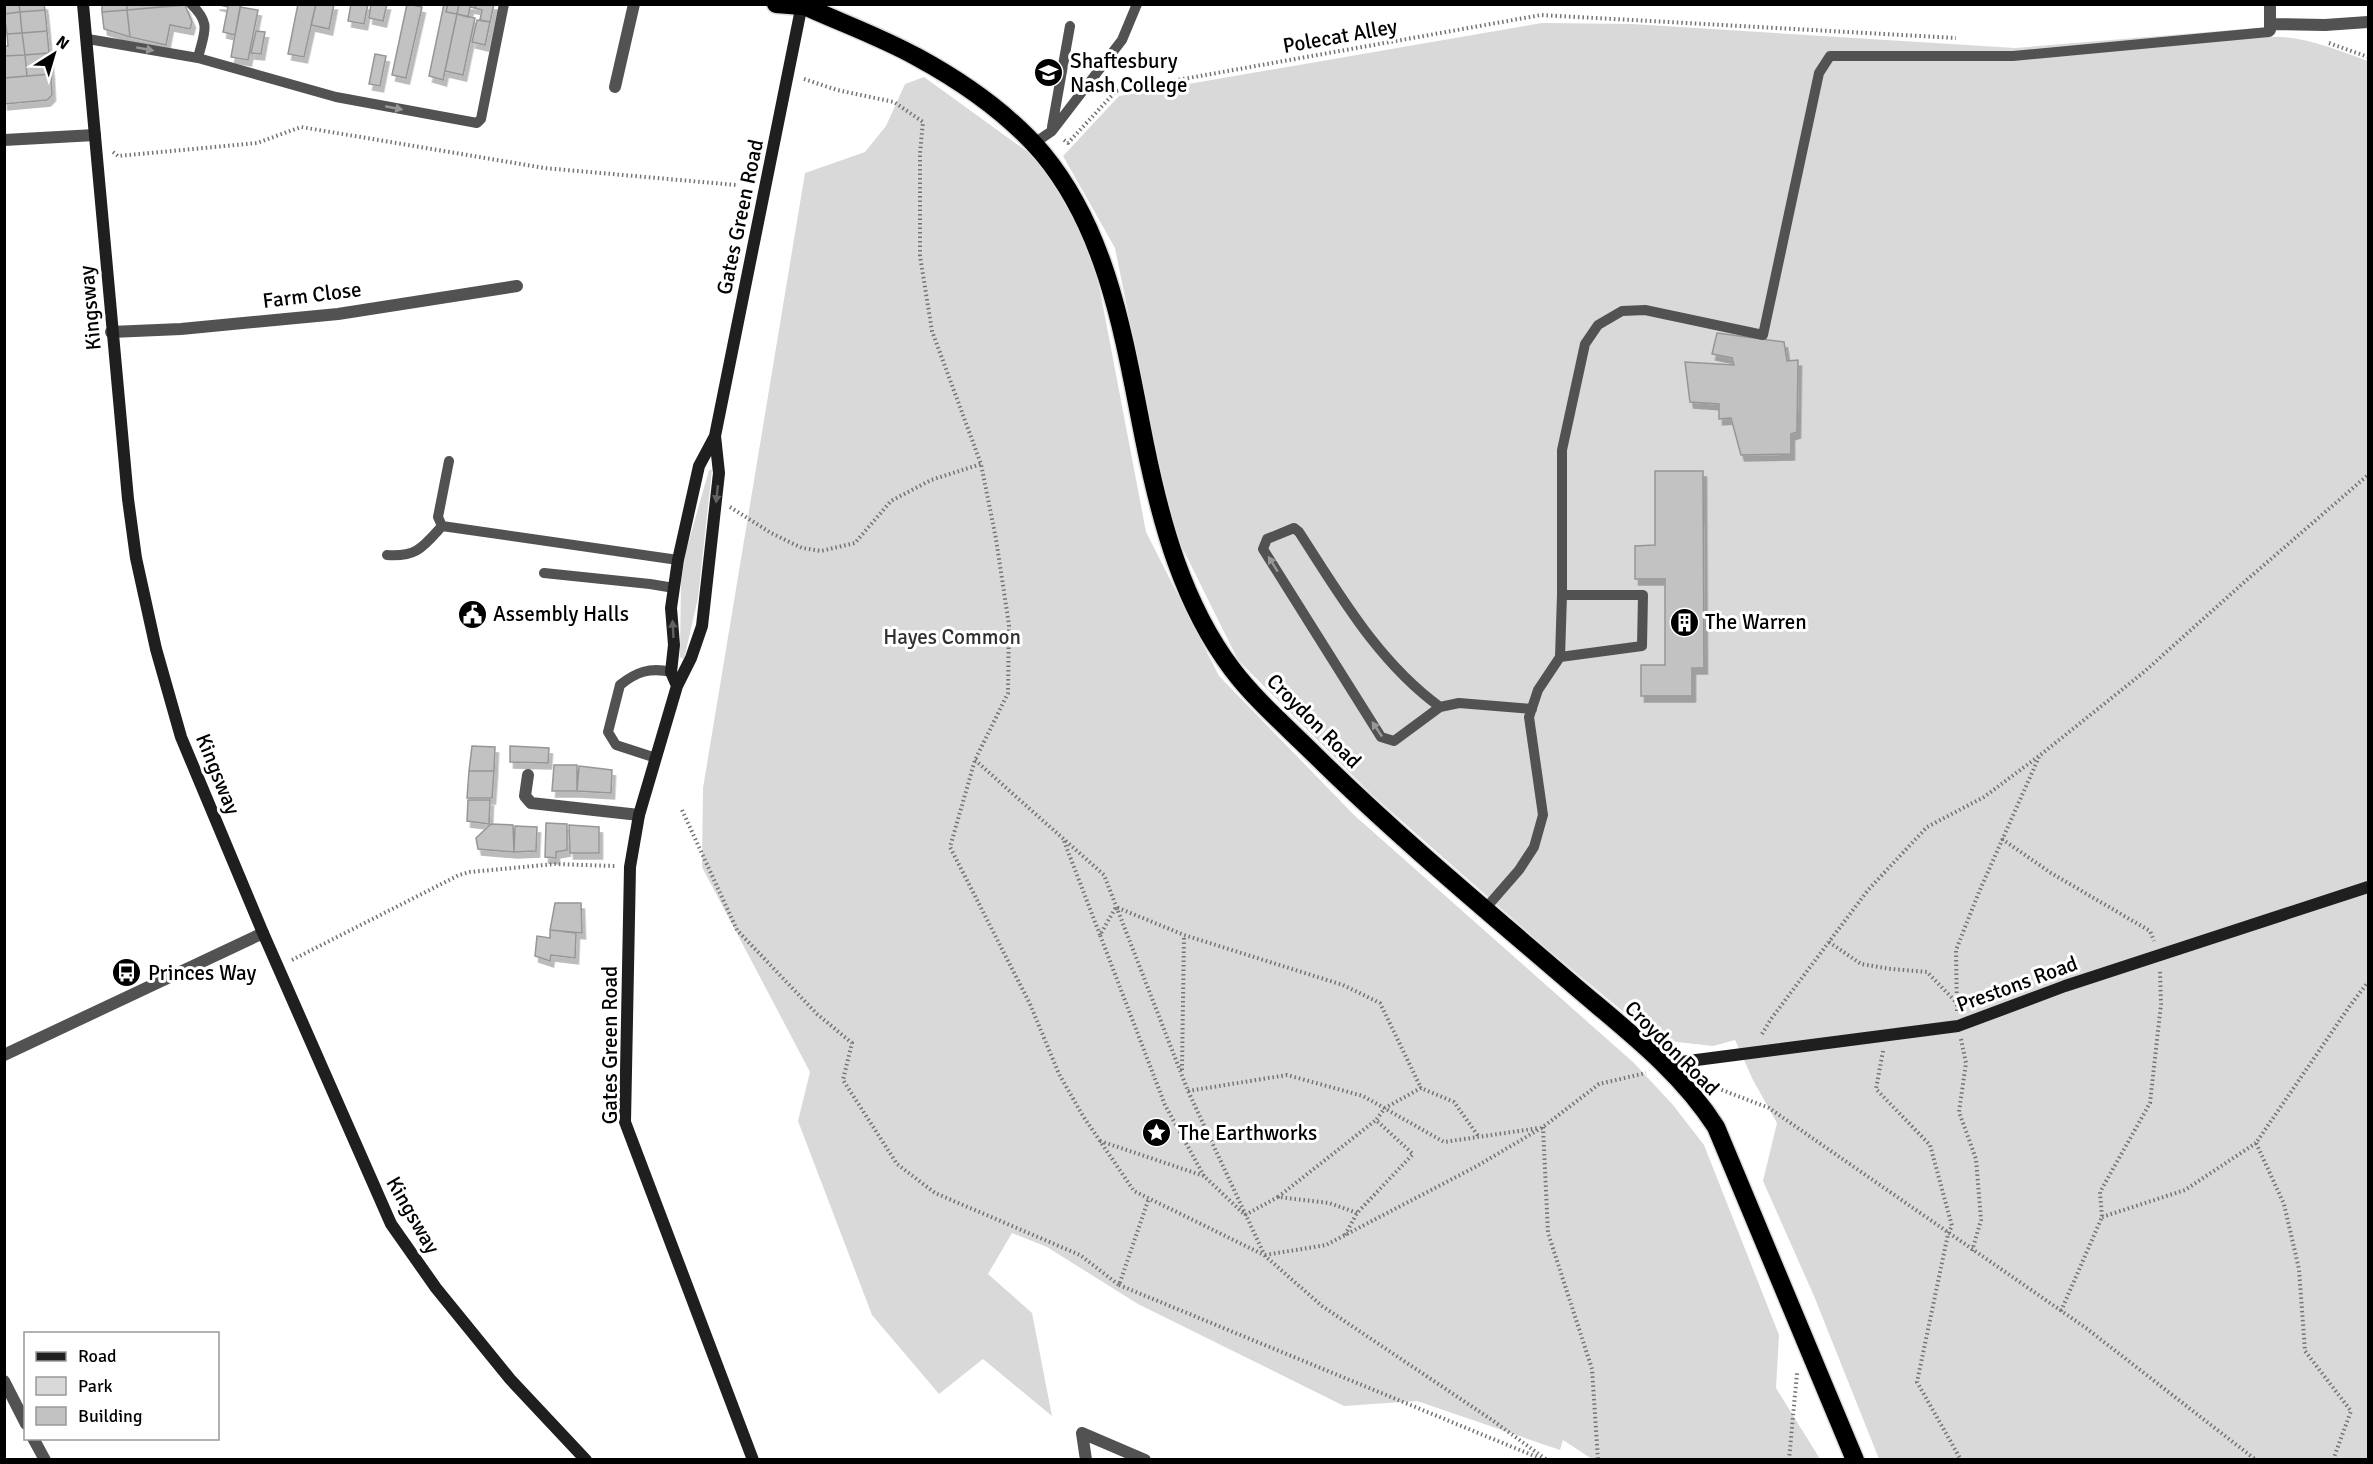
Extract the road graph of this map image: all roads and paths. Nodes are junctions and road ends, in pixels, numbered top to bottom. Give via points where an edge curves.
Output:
1 (83, 4) edge
2 (191, 4) edge
3 (504, 4) edge
4 (634, 4) edge
5 (776, 4) edge
6 (1137, 4) edge
7 (2270, 4) edge
8 (801, 5) edge
9 (2368, 22) edge
10 (1070, 26) dead end
11 (2270, 28) junction
12 (88, 39) junction
13 (1967, 39) dead end
14 (198, 58) junction
15 (788, 74) junction
16 (615, 87) dead end
17 (1052, 131) junction
18 (95, 135) junction
19 (4, 140) edge
20 (1033, 144) junction
21 (118, 156) dead end
22 (736, 185) dead end
23 (517, 286) dead end
24 (111, 332) junction
25 (715, 436) junction
26 (449, 461) dead end
27 (981, 464) junction
28 (2368, 475) edge
29 (716, 499) junction
30 (442, 526) junction
31 (387, 555) dead end
32 (678, 560) junction
33 (544, 573) dead end
34 (674, 588) junction
35 (1562, 595) junction
36 (1560, 657) junction
37 (671, 672) junction
38 (677, 686) junction
39 (1440, 707) junction
40 (1532, 709) junction
41 (2039, 756) junction
42 (656, 758) junction
43 (975, 760) junction
44 (528, 776) dead end
45 (682, 810) dead end
46 (639, 815) junction
47 (1062, 838) junction
48 (2002, 839) junction
49 (630, 867) junction
50 (2368, 887) edge
51 (1116, 907) junction
52 (1485, 909) junction
53 (263, 933) junction
54 (1100, 935) junction
55 (1184, 935) junction
56 (1829, 942) junction
57 (2160, 956) junction
58 (278, 966) junction
59 (2368, 982) edge
60 (1957, 1004) junction
61 (1958, 1026) junction
62 (1886, 1036) junction
63 (1751, 1053) junction
64 (4, 1055) edge
65 (1668, 1069) junction
66 (1182, 1074) junction
67 (1708, 1084) dead end
68 (1421, 1088) junction
69 (1188, 1091) junction
70 (1386, 1108) junction
71 (1376, 1120) junction
72 (1543, 1127) junction
73 (1479, 1137) junction
74 (1100, 1141) junction
75 (2256, 1143) junction
76 (1204, 1176) junction
77 (1278, 1197) junction
78 (1149, 1198) junction
79 (1357, 1213) junction
80 (1245, 1215) junction
81 (2102, 1217) junction
82 (1948, 1234) junction
83 (1345, 1236) junction
84 (1972, 1251) junction
85 (1264, 1255) junction
86 (1119, 1284) junction
87 (2061, 1311) junction
88 (1797, 1372) dead end
89 (4, 1382) edge
90 (24, 1420) edge
91 (34, 1440) edge
92 (45, 1460) edge
93 (586, 1460) edge
94 (753, 1460) edge
95 (1086, 1460) edge
96 (1145, 1460) edge
97 (1545, 1460) edge
98 (1598, 1460) edge
99 (1789, 1460) edge
100 (1855, 1460) edge
101 (1961, 1460) edge
102 (2256, 1460) edge
103 (2333, 1460) edge

1 - 12 street, Kingsway
2 - 14 lane via 203,15 205,25
14 -> 3 lane via 336,97 477,123 481,119
4 - 16 street
5 - 8 highway, Croydon Road
6 - 17 lane via 1122,40
7 - 11 street
8 - 15 street, Gates Green Road
8 - 20 highway, Croydon Road via 867,33 944,73 992,107
9 - 11 street
10 - 17 lane
11 - 35 lane via 2013,56 1830,56 1819,73 1763,334 1645,310 1622,311 1598,325 1585,344 1562,450
12 -> 14 lane
12 - 18 street, Kingsway
13 - 17 path, Polecat Alley via 1541,15 1116,91 1068,143
15 - 25 street, Gates Green Road
15 - 27 path via 894,102 923,122 920,256 928,310 932,331
17 - 20 lane
18 - 19 street
18 - 24 street, Kingsway
20 - 52 highway, Croydon Road via 1076,206 1106,273 1120,321 1162,522 1189,592 1213,639 1232,669 1268,708 1340,779
21 - 22 path via 257,143 301,127 544,168
23 - 24 street, Farm Close via 338,314
24 - 53 street, Kingsway via 136,558 156,649 182,737
25 -> 29 street, Gates Green Road via 719,472
25 - 32 street, Gates Green Road via 699,466
26 - 30 lane via 438,517
27 - 29 path via 931,480 891,501 855,543 821,551 802,548 771,533
27 - 43 path via 1010,626 1008,693
28 - 41 path via 2144,672
29 - 38 street, Gates Green Road via 702,626 692,658
30 - 31 lane via 427,544 407,556
30 - 32 lane
32 - 34 street, Gates Green Road
33 - 34 lane
37 -> 34 street, Gates Green Road
35 - 36 lane
35 - 36 lane via 1643,596 1642,646
36 - 40 lane via 1538,690
37 - 38 street, Gates Green Road
37 - 42 lane via 640,672 620,685 608,732 616,745
38 - 42 street, Gates Green Road
39 -> 39 lane via 1394,741 1381,737 1263,549 1267,539 1293,528 1299,532 1367,635 1404,678
39 - 40 lane via 1459,703
40 - 52 lane via 1529,717 1543,815 1534,847
41 - 48 path
41 - 56 path via 1984,796 1927,827 1868,890
42 - 46 street, Gates Green Road
43 - 47 path
43 - 74 path via 950,848 1030,1004 1059,1074
44 - 46 street via 525,796 531,803
45 - 86 path via 737,930 817,1014 852,1043 843,1080 897,1164 935,1193 1080,1255
46 - 49 street, Gates Green Road
47 - 51 path via 1104,875
47 - 54 path
48 - 57 path via 2051,873 2150,931
48 - 60 path via 1956,950
49 - 58 path via 555,864 470,872
49 - 94 street, Gates Green Road via 625,1122
50 - 57 street, Prestons Road
51 - 54 path
51 - 55 path
51 - 66 path
52 - 65 highway, Croydon Road
53 - 58 street, Kingsway
53 - 64 street
54 - 76 path via 1165,1105
55 - 66 path
55 - 68 path via 1343,985 1380,1003
56 - 60 path via 1861,964 1927,972
56 - 63 path via 1771,1019
57 - 61 street, Prestons Road
57 - 81 path via 2161,1004 2150,1103 2100,1192
58 - 93 street, Kingsway via 400,1240 510,1379
59 - 75 path
60 - 61 path
61 - 62 street, Prestons Road
61 - 84 path via 1966,1063 1959,1112 1976,1159 1981,1220
62 - 63 street, Prestons Road
62 - 82 path via 1876,1089 1930,1145 1952,1226
63 - 65 street, Prestons Road via 1681,1062
65 - 72 path via 1599,1084
65 - 100 highway, Croydon Road via 1716,1127
66 - 69 path
67 - 82 path via 1768,1108
68 - 70 path
68 - 73 path via 1454,1102
69 - 70 path via 1287,1075 1363,1096
69 - 80 path
70 - 71 path
70 - 73 path via 1444,1142
71 - 77 path
71 - 79 path via 1413,1154
72 - 73 path
72 - 83 path
72 - 98 path via 1548,1233 1592,1369
74 - 76 path
74 - 78 path via 1134,1191
75 - 81 path via 2185,1190
75 - 103 path via 2284,1204 2298,1269 2305,1351 2351,1411
76 - 80 path
77 - 79 path via 1329,1203
77 - 80 path
78 - 85 path
78 - 86 path
79 - 83 path
80 - 85 path
81 - 87 path
82 - 84 path
82 - 101 path via 1917,1382
83 - 85 path via 1326,1245
84 - 87 path
85 - 97 path via 1322,1306
86 - 97 path
87 - 102 path
88 - 99 path
89 - 90 street
91 - 92 street
95 - 96 street via 1082,1433

